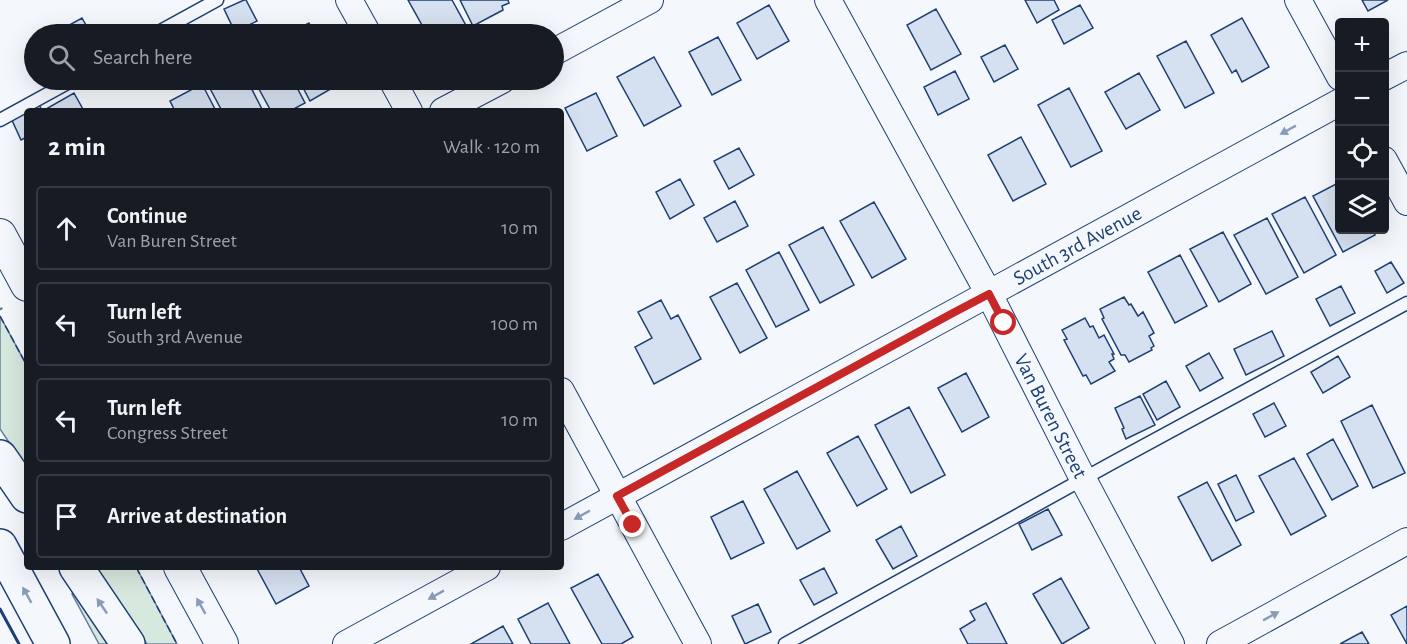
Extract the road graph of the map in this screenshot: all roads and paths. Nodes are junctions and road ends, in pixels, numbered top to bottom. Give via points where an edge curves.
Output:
1 (217, 0) edge
2 (349, 0) edge
3 (650, 0) edge
4 (828, 0) edge
5 (1298, 0) edge
6 (173, 24) edge
7 (362, 24) edge
8 (564, 47) edge
9 (1407, 65) edge
10 (1338, 72) edge
11 (1389, 74) edge
12 (55, 90) edge
13 (398, 90) edge
14 (483, 90) edge
15 (1335, 105) edge
16 (408, 108) edge
17 (449, 108) edge
18 (0, 120) edge
19 (1389, 169) edge
20 (1407, 202) edge
21 (0, 235) edge
22 (24, 279) edge
23 (989, 294) junction
24 (1407, 303) edge
25 (564, 397) edge
26 (0, 457) edge
27 (1083, 478) junction
28 (24, 491) edge
29 (617, 496) junction
30 (564, 525) edge
31 (1407, 541) edge
32 (0, 546) edge
33 (78, 570) edge
34 (182, 570) edge
35 (482, 570) edge
36 (53, 644) edge
37 (128, 644) edge
38 (222, 644) edge
39 (346, 644) edge
40 (698, 644) edge
41 (785, 644) edge
42 (1171, 644) edge
43 (1220, 644) edge

1 - 6 lane
2 - 7 street
3 - 8 street
4 - 23 street, Van Buren Street
5 - 10 street
9 - 11 street
12 - 18 lane
13 - 16 street
14 - 17 street
15 -> 23 street, South 3rd Avenue
19 - 20 street
21 - 22 street
23 - 27 street, Van Buren Street
23 - 29 street, South 3rd Avenue
24 - 27 lane
25 - 29 street
26 - 28 highway
27 - 41 lane
27 - 42 street, Van Buren Street
29 -> 30 street, South 3rd Avenue
29 - 40 street
43 -> 31 street
36 -> 32 highway
37 -> 33 highway
38 -> 34 street
35 -> 39 street

